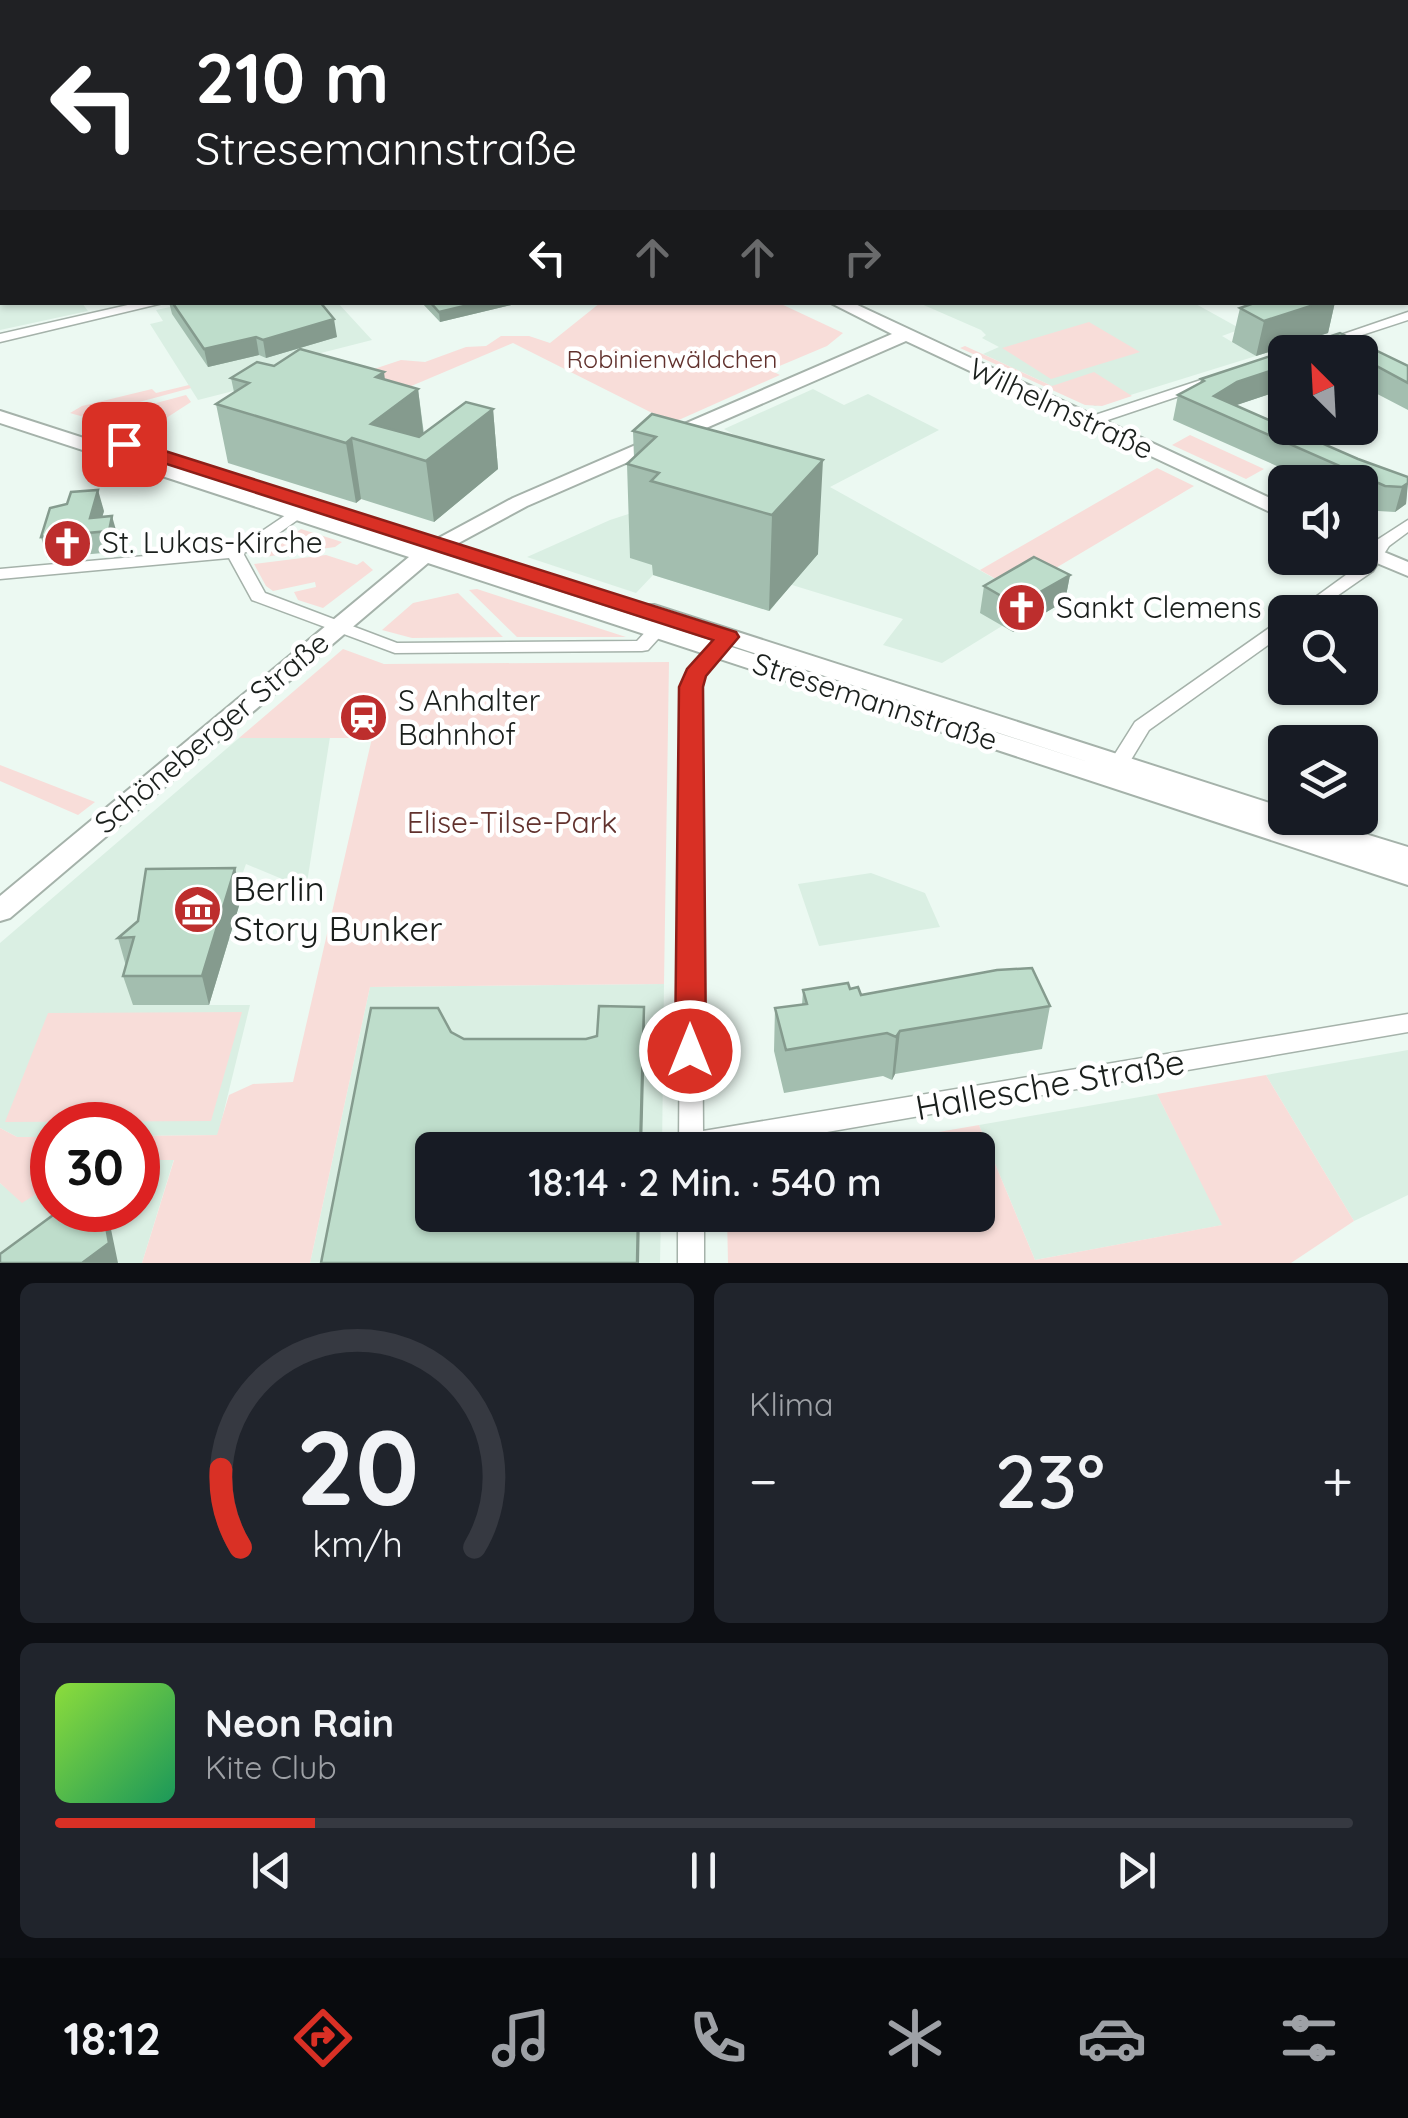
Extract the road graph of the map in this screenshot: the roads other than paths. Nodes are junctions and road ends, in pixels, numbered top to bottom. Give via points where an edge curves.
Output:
1 (148, 305) edge
2 (844, 305) edge
3 (1408, 316) edge
4 (905, 335) junction
5 (1350, 335) edge
6 (0, 338) edge
7 (1230, 375) edge
8 (2, 409) edge
9 (1092, 422) junction
10 (1268, 505) edge
11 (304, 508) junction
12 (1408, 525) edge
13 (1378, 546) edge
14 (431, 549) junction
15 (234, 552) junction
16 (1378, 556) edge
17 (1408, 570) edge
18 (0, 574) edge
19 (1358, 575) edge
20 (1328, 595) edge
21 (664, 624) junction
22 (335, 628) junction
23 (1268, 637) edge
24 (722, 643) junction
25 (1114, 771) junction
26 (1268, 813) edge
27 (1339, 835) edge
28 (1408, 857) edge
29 (1408, 875) edge
30 (0, 911) edge
31 (1408, 1023) edge
32 (691, 1132) edge
33 (774, 1132) edge
34 (691, 1232) edge
35 (691, 1263) edge

1 - 6 street
2 - 4 main road, Wilhelmstraße
3 - 5 street
4 - 9 main road, Wilhelmstraße
4 - 14 main road, Schöneberger Straße via 531,497
7 - 9 street
8 - 11 main road, Stresemannstraße
9 - 10 main road, Wilhelmstraße
11 - 14 main road, Stresemannstraße
11 - 15 street
12 - 13 street
14 - 21 main road, Stresemannstraße
14 - 22 main road, Schöneberger Straße
15 - 18 street
15 - 22 street via 255,594
16 - 17 main road
19 - 20 street
21 - 22 street via 642,646 396,648
21 - 24 main road, Stresemannstraße
22 - 30 main road, Schöneberger Straße
23 - 25 street via 1142,726
24 - 25 main road, Stresemannstraße
24 - 32 street via 691,687
25 - 26 main road, Stresemannstraße
25 - 29 main road, Stresemannstraße
27 - 28 main road, Stresemannstraße
31 - 33 street, Hallesche Straße
34 - 35 street

